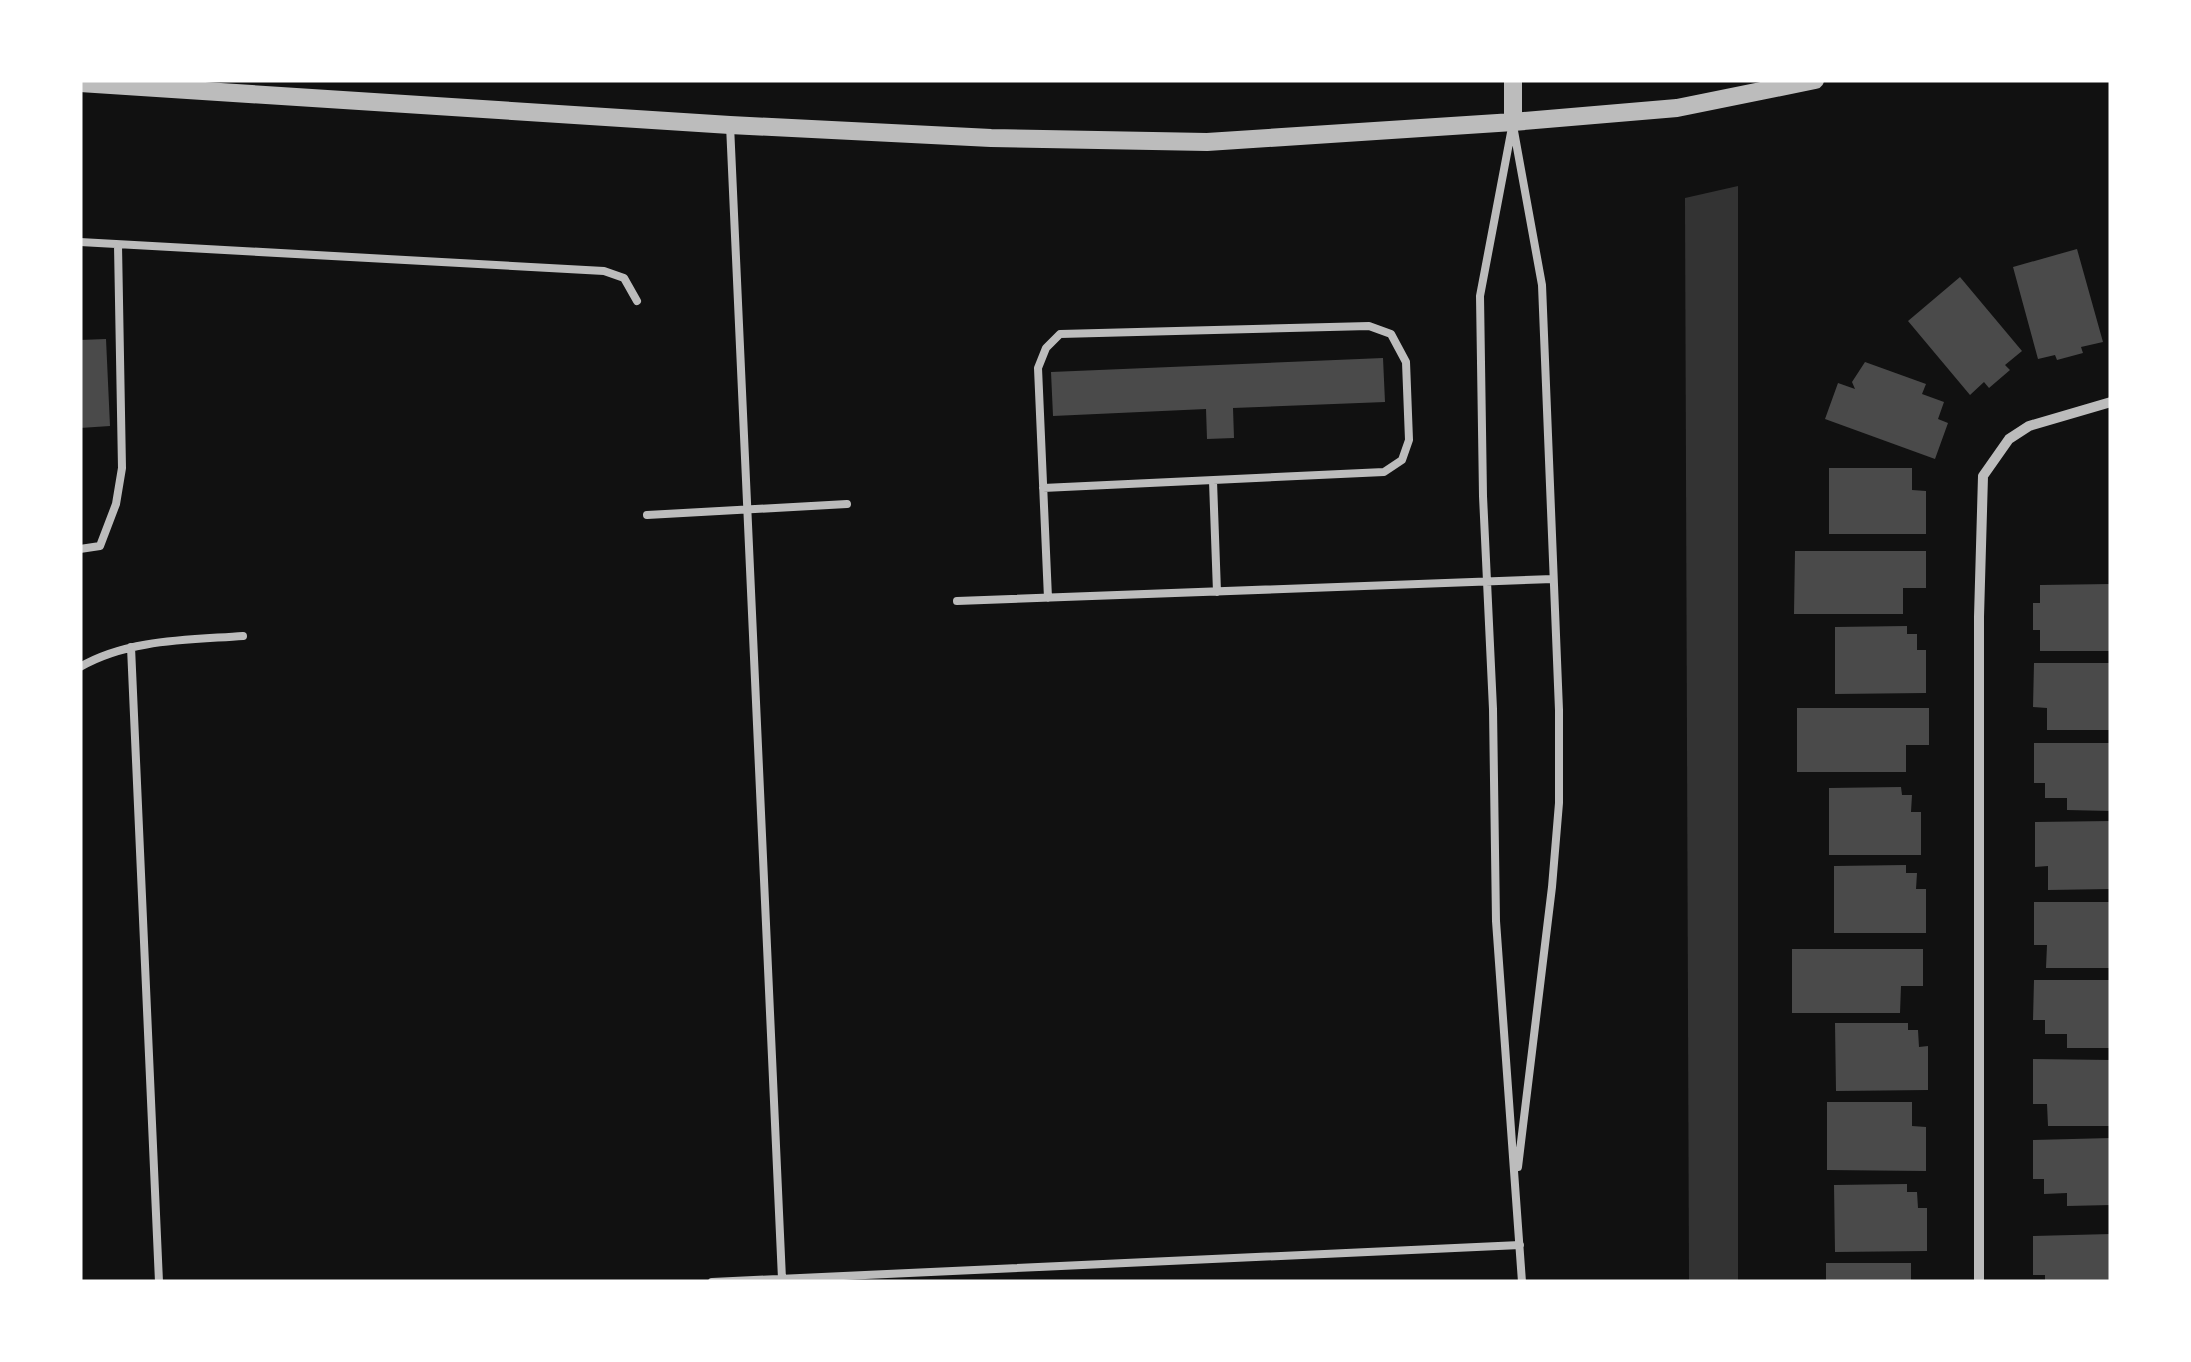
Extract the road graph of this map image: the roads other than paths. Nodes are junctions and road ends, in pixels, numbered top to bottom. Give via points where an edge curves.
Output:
1 (1513, 80) edge
2 (1815, 80) edge
3 (80, 83) edge
4 (1513, 122) junction
5 (730, 125) junction
6 (80, 242) edge
7 (118, 245) junction
8 (636, 301) dead end
9 (2111, 402) edge
10 (1214, 482) junction
11 (1044, 488) junction
12 (847, 504) dead end
13 (748, 509) junction
14 (647, 514) dead end
15 (80, 549) edge
16 (1554, 579) junction
17 (1487, 582) junction
18 (1217, 592) junction
19 (1048, 598) junction
20 (956, 601) dead end
21 (243, 636) dead end
22 (131, 647) junction
23 (80, 667) edge
24 (1516, 1181) junction
25 (1520, 1245) junction
26 (782, 1279) junction
27 (159, 1282) edge
28 (712, 1282) edge
29 (1522, 1282) edge
30 (1979, 1282) edge

1 - 4 street
2 - 4 street via 1677,108
3 - 5 street
4 - 5 street via 1207,142
4 - 16 lane via 1542,286
4 - 17 lane via 1480,296
5 - 13 lane
6 - 7 lane
7 - 8 lane via 604,271 624,278
7 - 15 lane via 122,468 100,546
9 - 30 street via 2029,426 2008,439 1983,476
10 - 11 lane
10 - 11 lane via 1384,472 1402,460 1409,440 1406,362 1392,334 1369,326 1060,334 1038,368
10 - 18 lane
11 - 19 lane
12 - 13 lane
13 - 14 lane
13 - 26 lane
16 - 17 lane
16 - 24 lane via 1559,803
17 - 18 lane
17 - 24 lane via 1501,1026
18 - 19 lane
19 - 20 lane
21 - 22 lane
22 - 23 lane
22 - 27 lane
24 - 25 lane
25 - 26 lane
25 - 29 lane
26 - 28 lane

